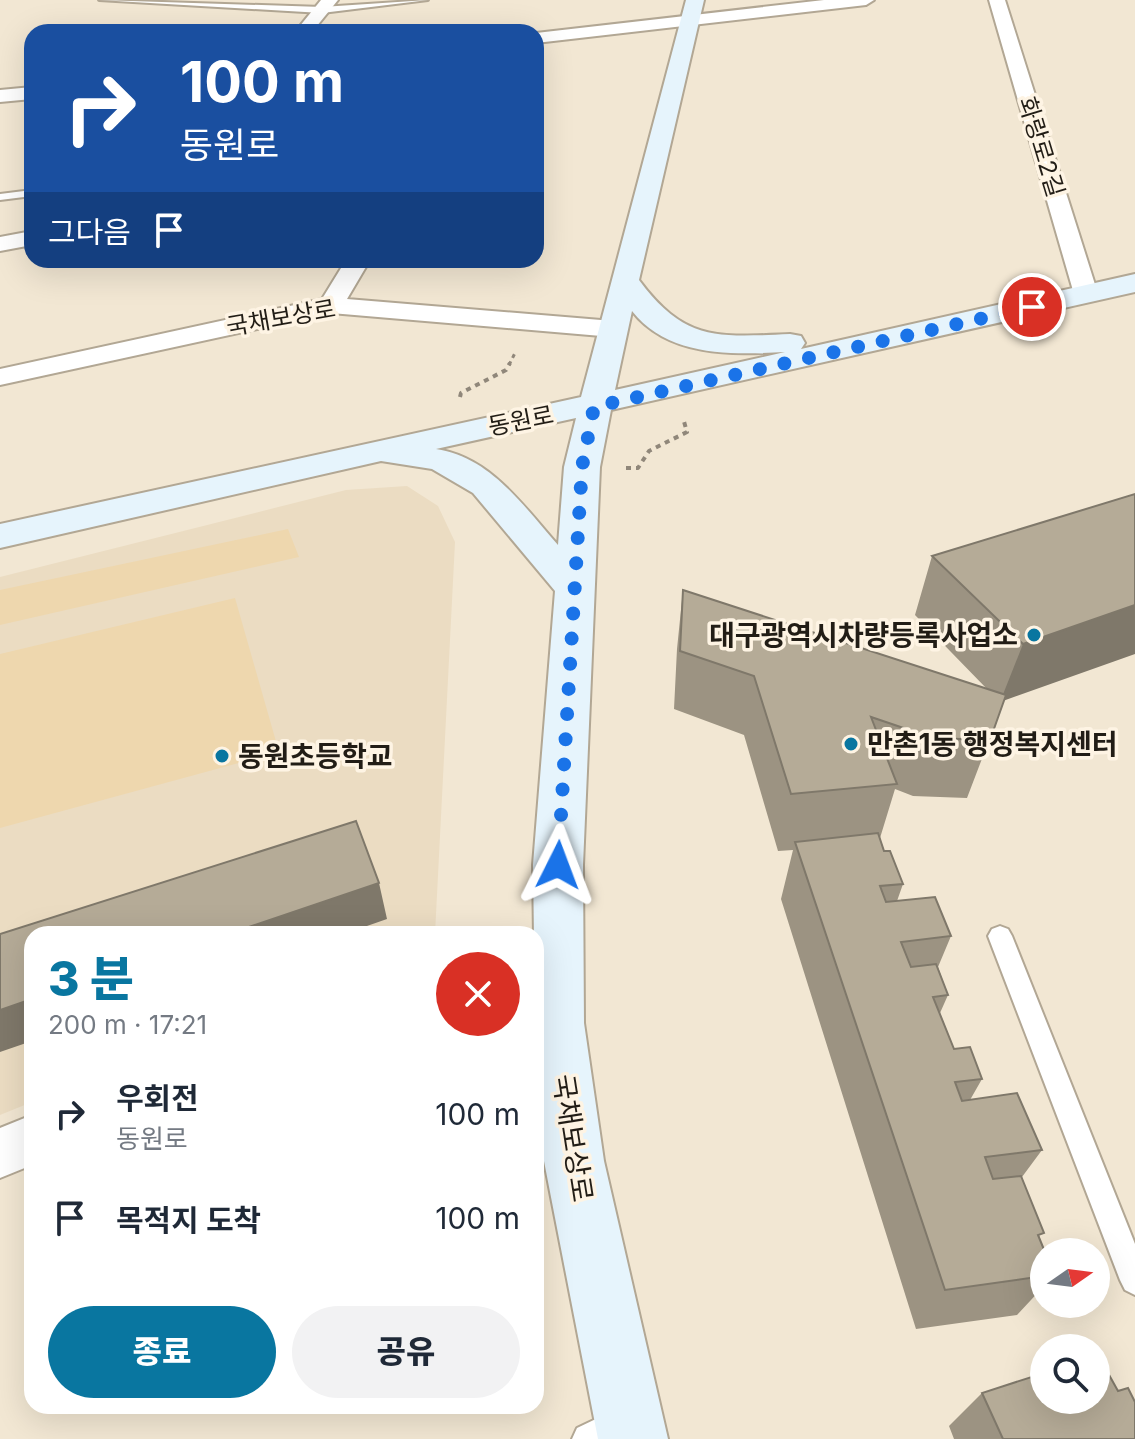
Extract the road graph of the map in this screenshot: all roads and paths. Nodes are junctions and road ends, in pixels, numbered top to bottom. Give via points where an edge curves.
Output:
1 (103, 0) edge
2 (424, 0) edge
3 (866, 0) edge
4 (997, 0) edge
5 (326, 5) edge
6 (693, 10) edge
7 (310, 24) edge
8 (544, 37) edge
9 (24, 94) edge
10 (0, 96) edge
11 (24, 194) edge
12 (0, 197) edge
13 (24, 240) edge
14 (0, 244) edge
15 (353, 268) edge
16 (625, 281) junction
17 (1135, 283) edge
18 (1086, 294) junction
19 (331, 305) junction
20 (613, 329) junction
21 (896, 338) junction
22 (0, 377) edge
23 (594, 407) junction
24 (354, 455) junction
25 (0, 536) edge
26 (574, 588) junction
27 (1000, 936) dead end
28 (547, 941) edge
29 (24, 1143) edge
30 (0, 1153) edge
31 (1135, 1280) edge
32 (616, 1432) edge

1 - 5 lane
2 - 5 lane
3 - 6 street
4 - 18 street, 화랑로2길
5 - 7 street
6 - 8 street
6 - 16 main road, 국채보상로
9 - 10 street
11 - 12 lane
13 - 14 street
15 - 19 street
16 - 20 main road, 국채보상로
16 - 21 main road via 659,323 698,341 744,345
17 - 18 main road, 동원로
18 - 21 main road, 동원로
19 - 20 street, 국채보상로
19 - 22 street, 국채보상로
20 - 23 main road, 국채보상로
21 - 23 main road, 동원로
23 - 24 main road, 동원로
23 - 26 main road, 국채보상로 via 582,467
24 - 25 main road, 동원로
24 - 26 main road via 441,460 471,475 508,507
26 - 28 main road, 국채보상로 via 558,865
27 - 31 lane
28 - 32 main road, 국채보상로
29 - 30 street

